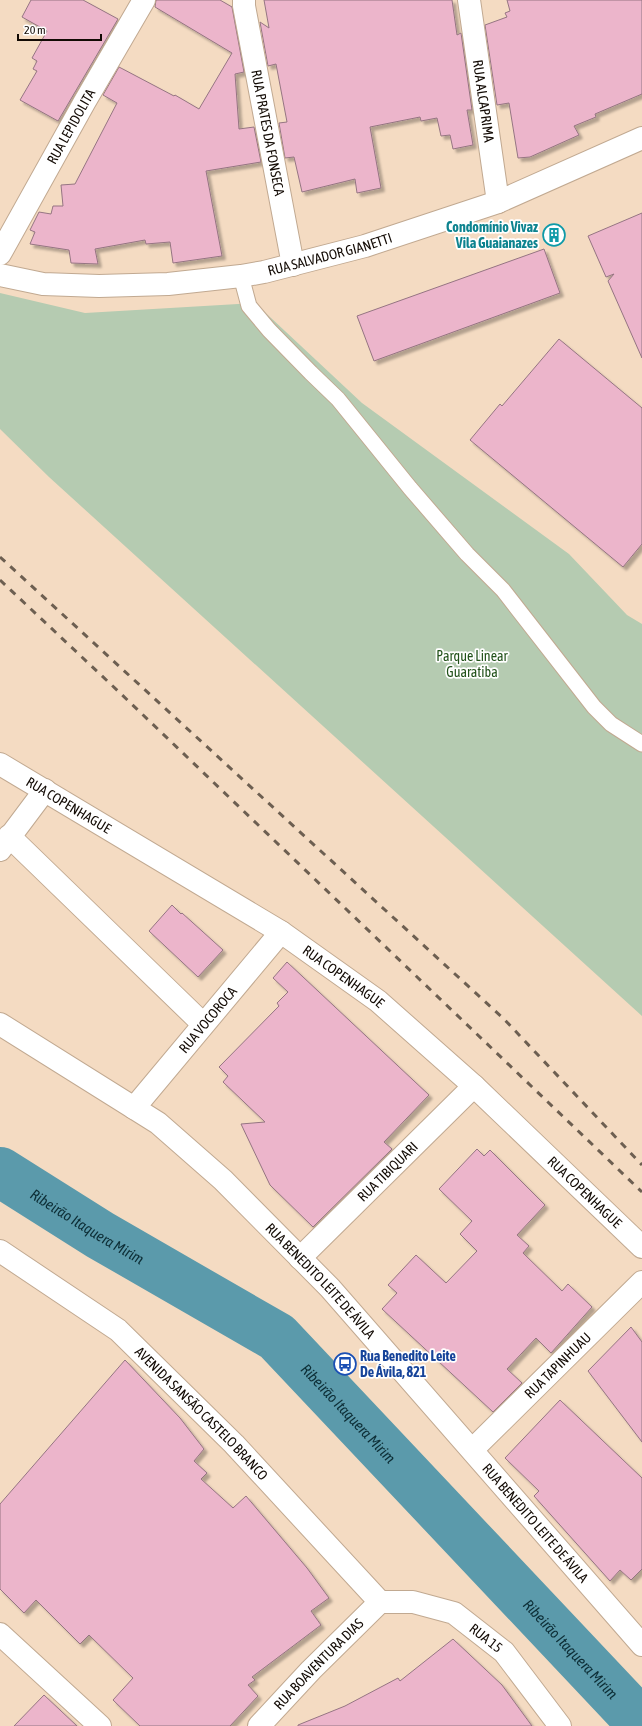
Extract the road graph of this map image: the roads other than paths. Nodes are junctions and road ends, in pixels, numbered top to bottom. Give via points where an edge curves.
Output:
1 (144, 0) edge
2 (244, 0) edge
3 (469, 0) edge
4 (642, 138) edge
5 (498, 202) junction
6 (0, 254) edge
7 (293, 265) junction
8 (0, 275) edge
9 (241, 276) junction
10 (642, 744) edge
11 (0, 764) edge
12 (45, 790) junction
13 (5, 843) edge
14 (281, 932) junction
15 (0, 1024) edge
16 (202, 1024) junction
17 (474, 1086) junction
18 (134, 1108) junction
19 (642, 1247) edge
20 (0, 1251) edge
21 (300, 1258) junction
22 (642, 1282) edge
23 (473, 1449) junction
24 (380, 1602) junction
25 (0, 1634) edge
26 (642, 1645) edge
27 (100, 1726) edge
28 (259, 1726) edge
29 (560, 1726) edge

1 - 6 street, RUA LEPIDOLITA
2 - 7 street, RUA PRATES DA FONSECA
3 - 5 street, RUA ALCAPRIMA
4 - 5 street, RUA SALVADOR GIANETTI
5 - 7 street, RUA SALVADOR GIANETTI via 365,246
7 - 9 street, RUA SALVADOR GIANETTI
8 - 9 street, RUA SALVADOR GIANETTI via 43,284 99,286 168,284
9 - 10 lane via 249,306 269,330 338,398 410,488 502,590 594,707 611,724
11 - 12 street, RUA COPENHAGUE
12 - 13 street
12 - 14 street, RUA COPENHAGUE
13 - 16 street
14 - 16 street, RUA VOCOROCA
14 - 17 street, RUA COPENHAGUE via 378,1001
15 - 18 street, RUA BENEDITO LEITE DE ÁVILA
16 - 18 street, RUA VOCOROCA
17 - 19 street, RUA COPENHAGUE
17 - 21 street, RUA TIBIQUARI
18 - 21 street, RUA BENEDITO LEITE DE ÁVILA via 158,1124 223,1180
20 - 24 street, AVENIDA SANSÃO CASTELO BRANCO via 118,1330 234,1444
21 - 23 street, RUA BENEDITO LEITE DE ÁVILA via 330,1288
22 - 23 street, RUA TAPINHUAU
23 - 26 street, RUA BENEDITO LEITE DE ÁVILA
24 - 28 street, RUA BOAVENTURA DIAS
24 - 29 street, RUA 15 via 413,1602 454,1614 504,1652
25 - 27 street

